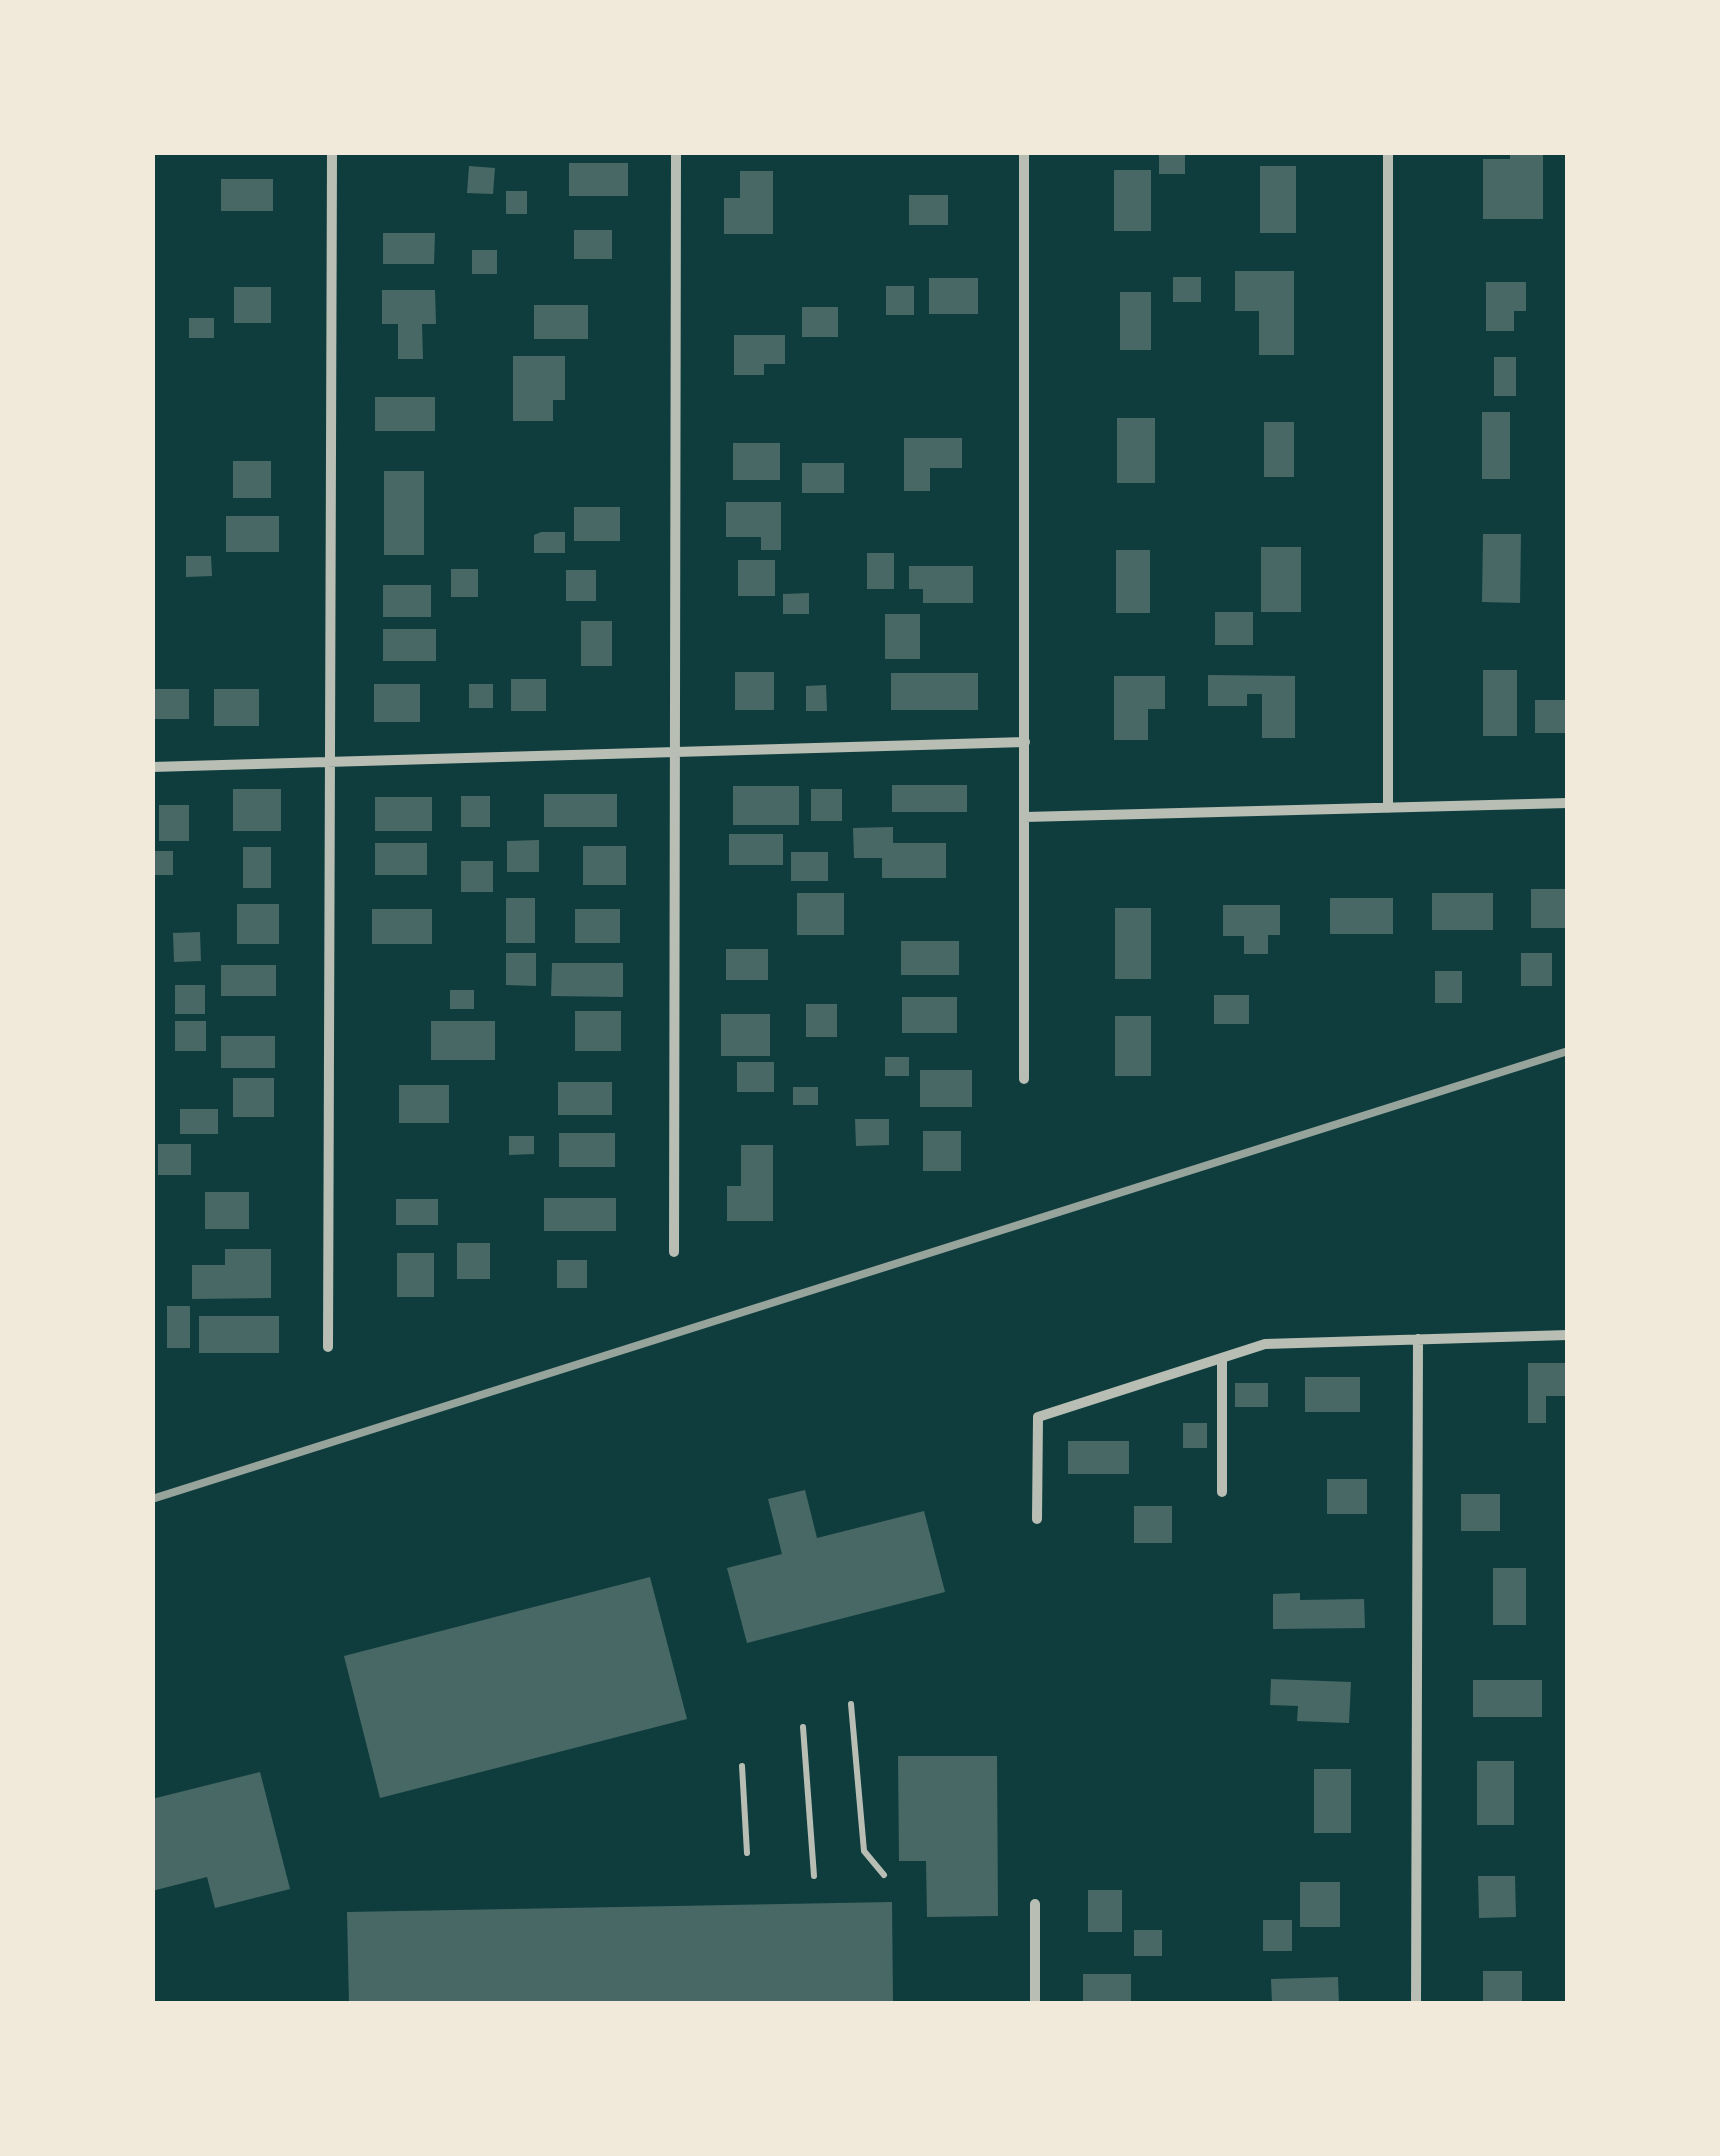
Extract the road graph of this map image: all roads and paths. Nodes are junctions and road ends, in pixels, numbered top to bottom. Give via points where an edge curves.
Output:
1 (332, 152) edge
2 (676, 152) edge
3 (1024, 152) edge
4 (1388, 152) edge
5 (1025, 742) junction
6 (676, 752) junction
7 (330, 761) junction
8 (152, 767) edge
9 (1568, 803) edge
10 (1388, 808) junction
11 (1024, 818) junction
12 (1024, 1078) dead end
13 (674, 1252) dead end
14 (1568, 1335) edge
15 (1418, 1339) junction
16 (328, 1347) dead end
17 (1222, 1358) junction
18 (1222, 1492) dead end
19 (1038, 1519) dead end
20 (851, 1704) dead end
21 (803, 1727) dead end
22 (742, 1766) dead end
23 (747, 1853) dead end
24 (884, 1875) dead end
25 (814, 1876) dead end
26 (1035, 1904) dead end
27 (1035, 2004) edge
28 (1416, 2004) edge

1 - 7 street
2 - 6 street
3 - 5 street
4 - 10 street
5 - 6 street
5 - 11 street
6 - 7 street
6 - 13 street
7 - 8 street
7 - 16 street
9 - 10 street
10 - 11 street
11 - 12 street
14 - 15 street
15 - 17 street via 1266,1344
15 - 28 street
17 - 18 street
17 - 19 street via 1038,1417
20 - 24 lane via 864,1851
21 - 25 lane
22 - 23 lane
26 - 27 street

